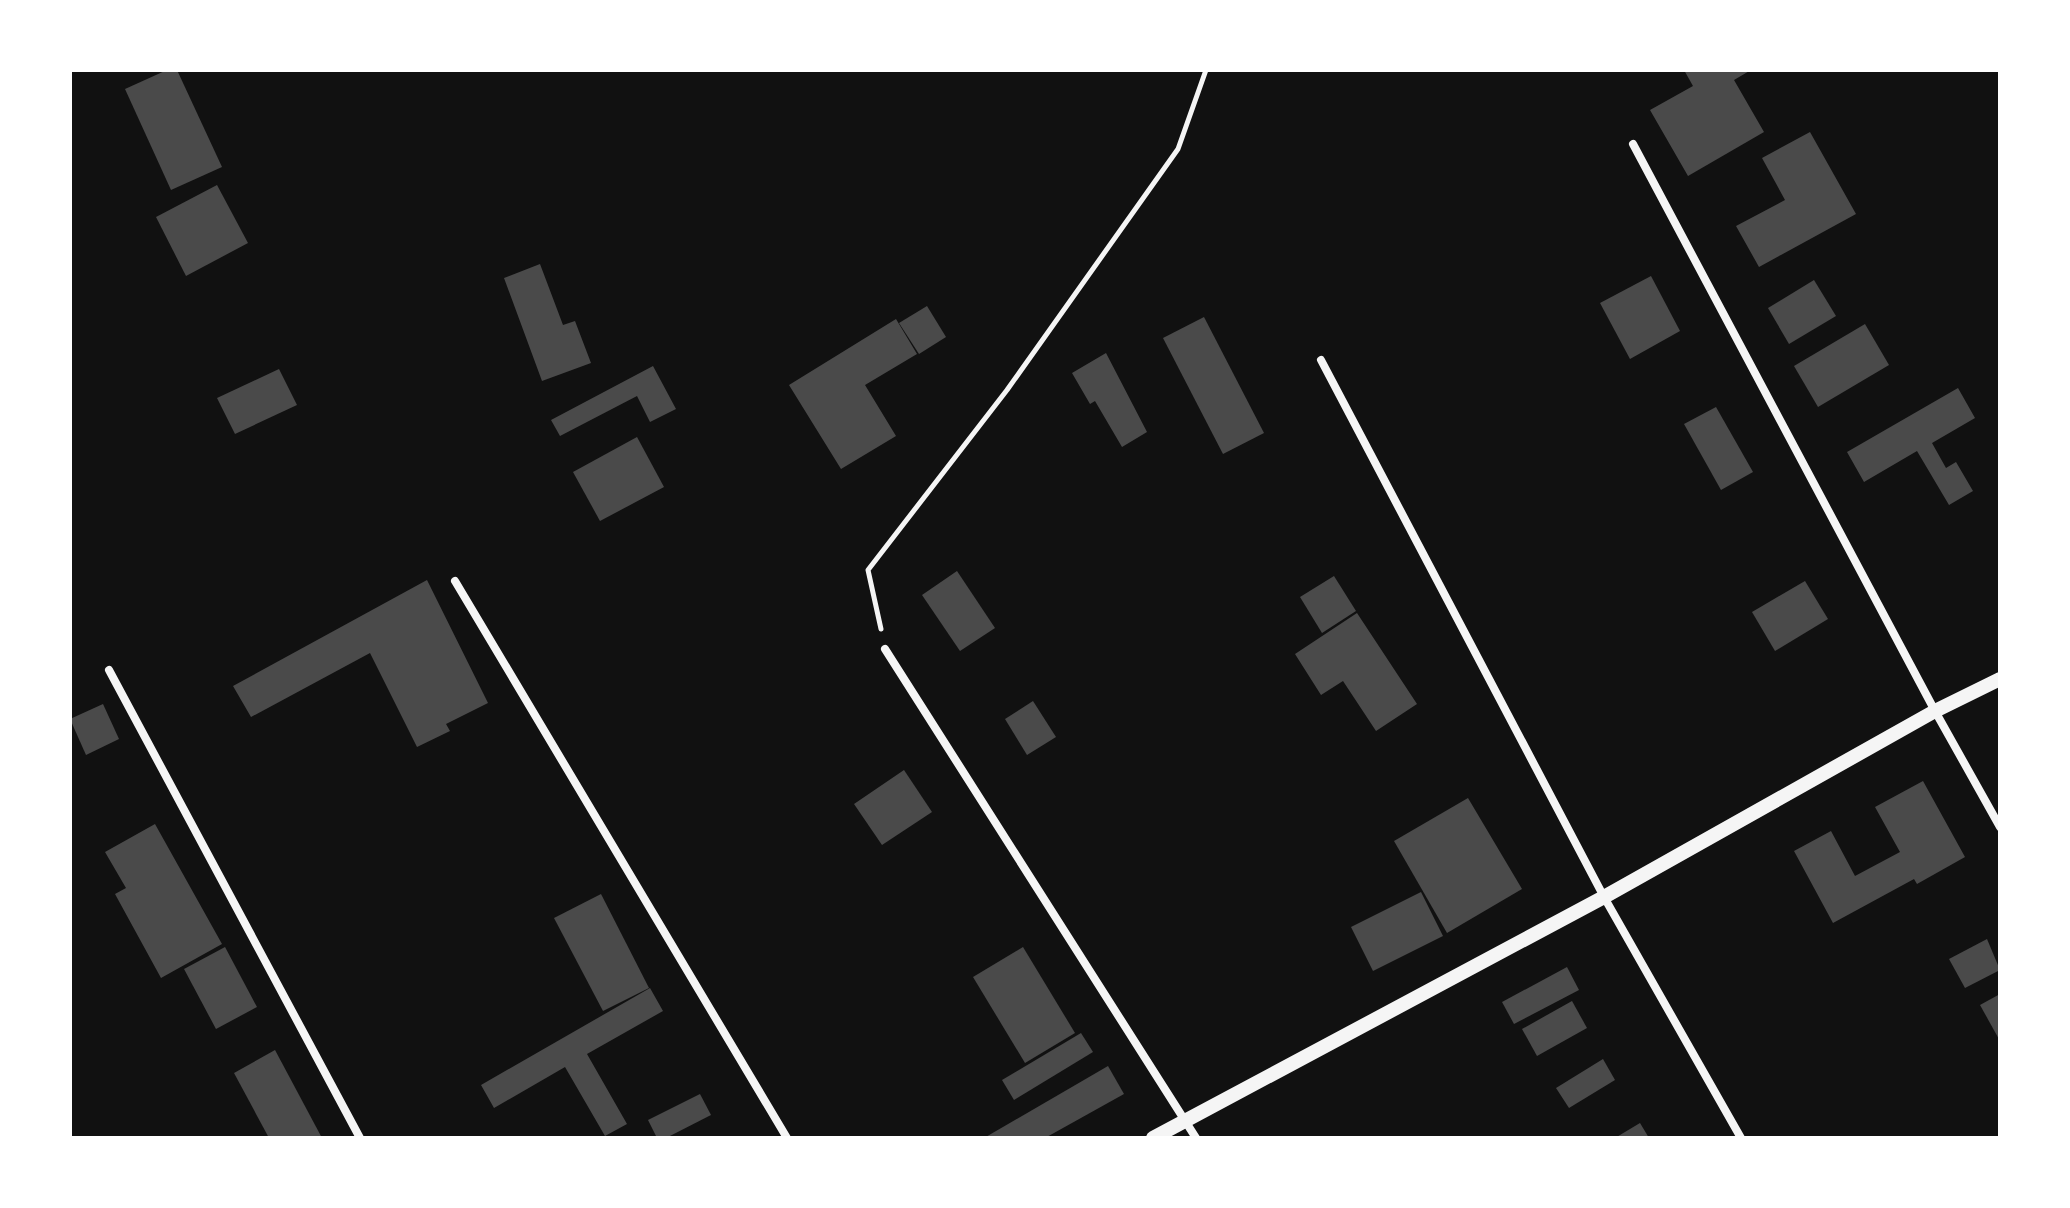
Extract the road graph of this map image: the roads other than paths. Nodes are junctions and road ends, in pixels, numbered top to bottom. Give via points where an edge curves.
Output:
1 (1633, 144) dead end
2 (1321, 360) dead end
3 (455, 581) dead end
4 (885, 649) road end
5 (109, 670) dead end
6 (2000, 679) edge
7 (1935, 711) junction
8 (2000, 827) edge
9 (1604, 897) junction
10 (1185, 1120) junction
11 (360, 1138) edge
12 (787, 1138) edge
13 (1153, 1138) edge
14 (1196, 1138) edge
15 (1741, 1138) edge

1 - 7 street
2 - 9 street
3 - 12 street
4 - 10 street
5 - 11 street
6 - 7 street
7 - 8 street
7 - 9 street
9 - 10 street
9 - 15 street
10 - 13 street
10 - 14 street

